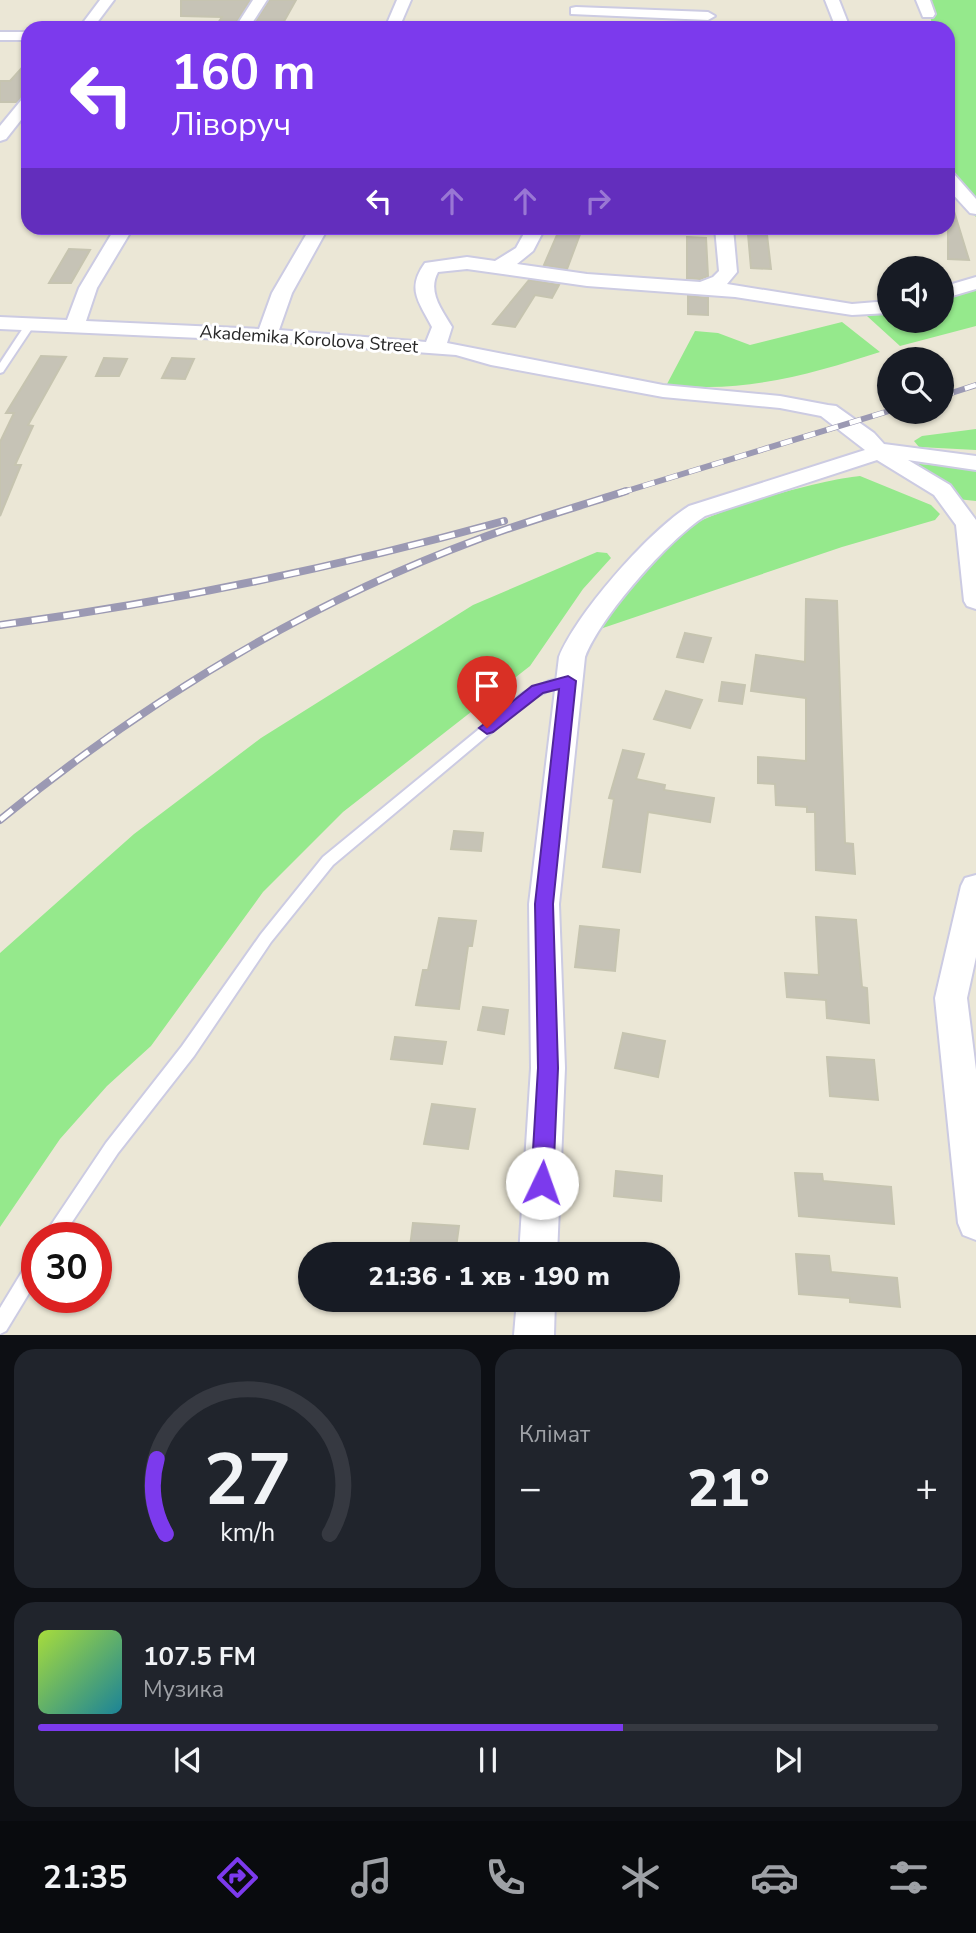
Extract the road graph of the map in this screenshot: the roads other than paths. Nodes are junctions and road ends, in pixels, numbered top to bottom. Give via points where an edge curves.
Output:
1 (107, 0) edge
2 (260, 0) edge
3 (404, 0) edge
4 (707, 0) edge
5 (832, 0) edge
6 (923, 0) edge
7 (577, 5) edge
8 (928, 14) dead end
9 (91, 21) edge
10 (246, 21) edge
11 (395, 21) edge
12 (700, 21) edge
13 (708, 21) edge
14 (840, 21) edge
15 (0, 36) edge
16 (21, 36) edge
17 (21, 110) edge
18 (0, 136) edge
19 (955, 185) edge
20 (976, 208) edge
21 (120, 235) edge
22 (315, 235) edge
23 (534, 235) edge
24 (725, 235) edge
25 (499, 267) junction
26 (976, 283) edge
27 (702, 288) junction
28 (954, 289) edge
29 (877, 309) edge
30 (0, 323) edge
31 (30, 324) junction
32 (75, 326) junction
33 (267, 335) junction
34 (431, 348) junction
35 (0, 370) edge
36 (877, 447) junction
37 (976, 463) edge
38 (976, 601) edge
39 (568, 681) junction
40 (976, 886) edge
41 (62, 1222) edge
42 (976, 1223) edge
43 (539, 1242) edge
44 (21, 1290) edge
45 (535, 1312) edge
46 (0, 1325) edge
47 (534, 1335) edge

1 - 9 street
2 - 10 street
3 - 11 street
4 - 13 street
5 - 14 street
6 - 8 street
7 - 12 street
15 - 16 street
17 - 18 street
19 - 20 street
21 - 32 street via 88,288
22 - 33 street via 282,293
23 - 25 street via 522,254
24 - 27 street via 728,272
25 - 27 street, Akademika Korolova Street via 587,280
25 - 34 street, Akademika Korolova Street via 448,263 432,267 423,276 422,287 442,327
26 - 28 street
27 - 29 street via 853,310
30 - 31 street, Akademika Korolova Street
31 - 32 street, Akademika Korolova Street
31 - 35 lane
32 - 33 street, Akademika Korolova Street
33 - 34 street, Akademika Korolova Street
34 - 36 street via 457,349 663,391 806,406 828,411
36 - 37 street
36 - 38 street via 942,490 968,525
36 - 39 street via 697,511 676,525 628,576 578,642
39 - 41 lane via 527,696 328,861 112,1148
39 - 43 street via 544,904 548,1068
40 - 42 street via 951,998
44 - 46 lane
45 - 47 street

